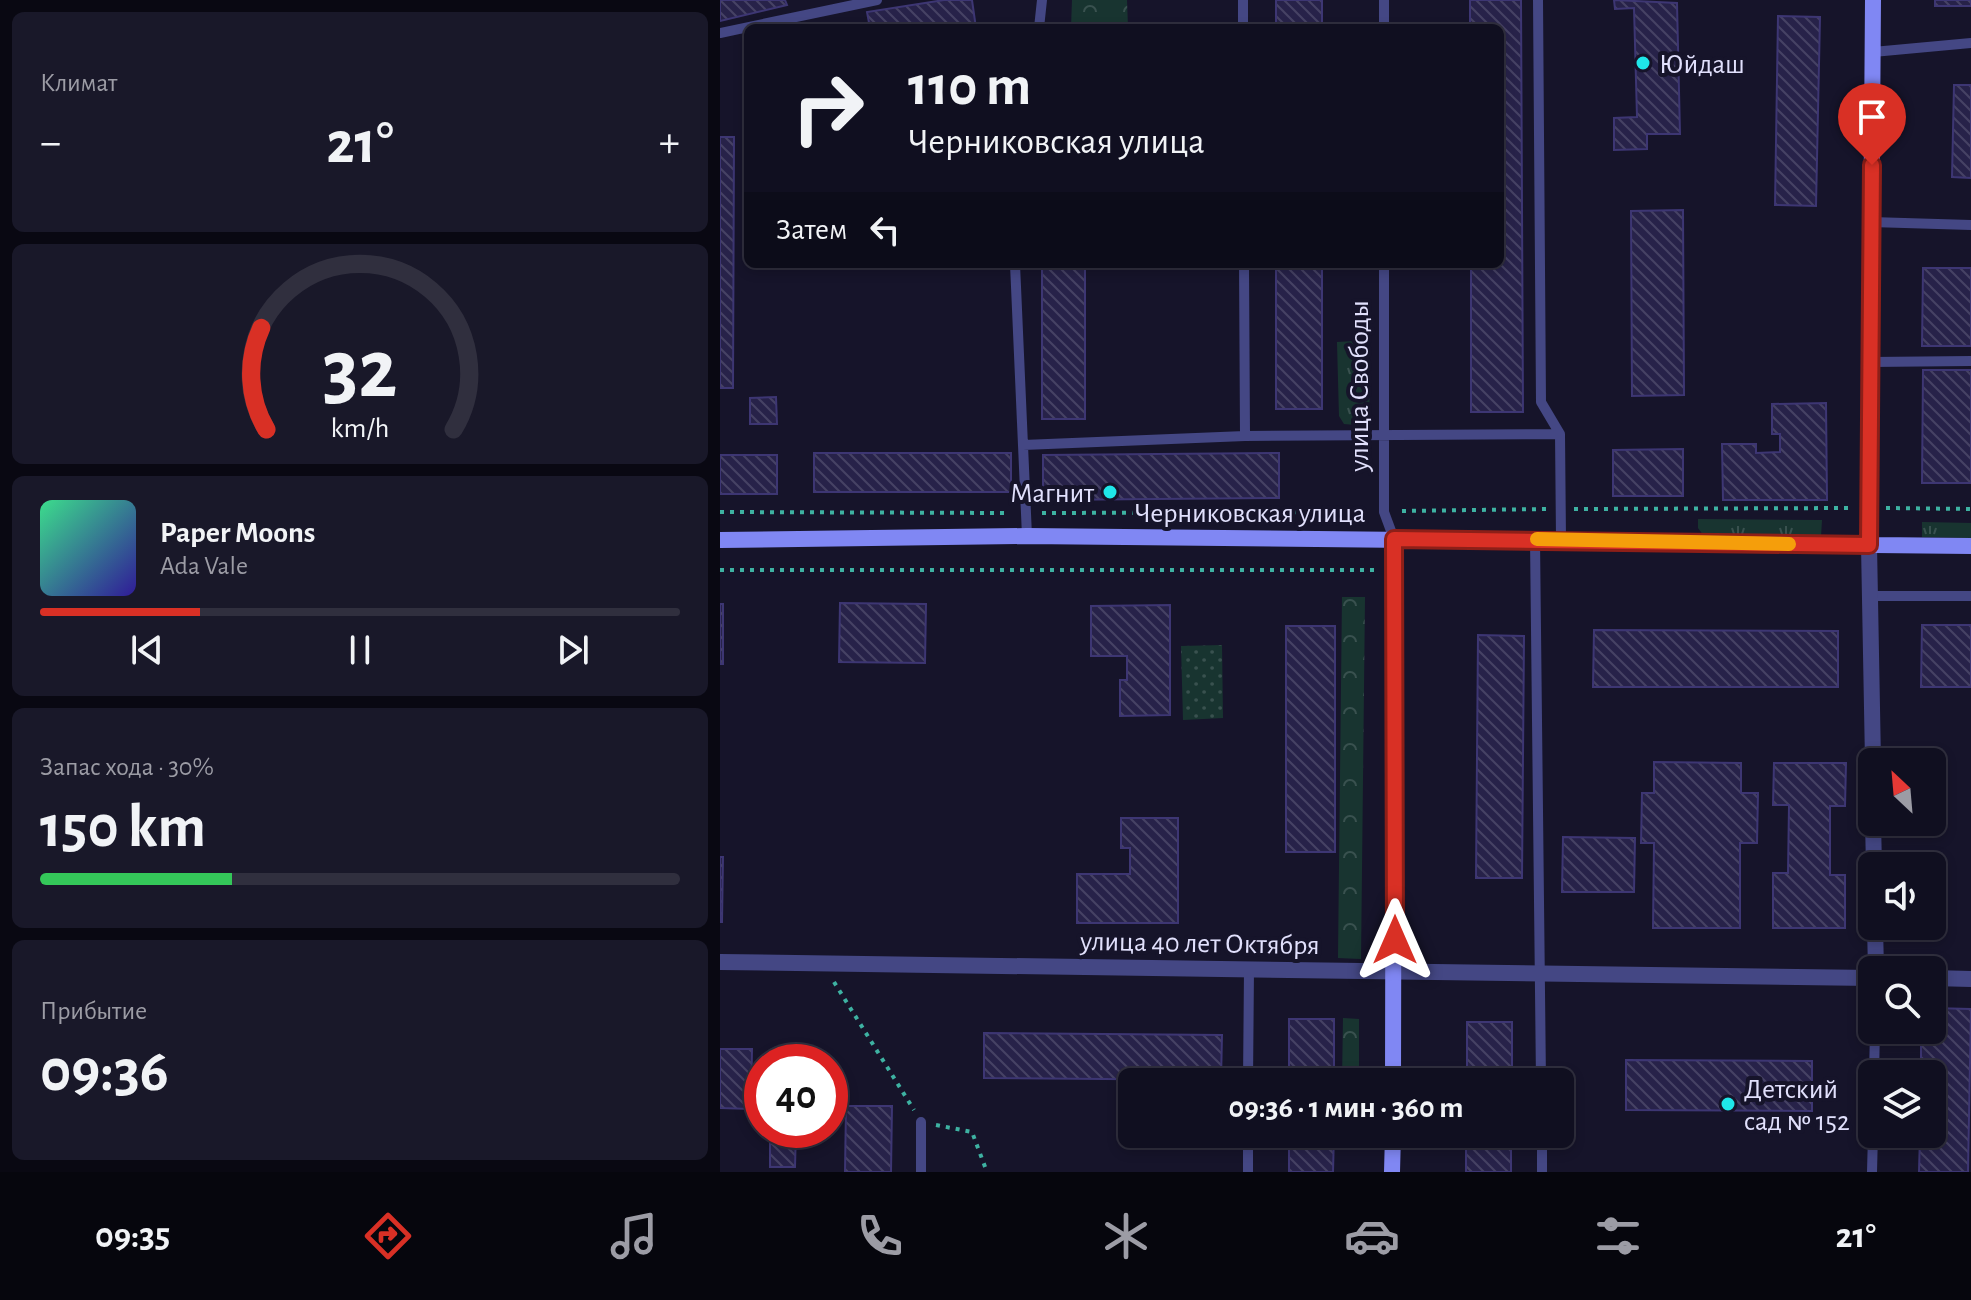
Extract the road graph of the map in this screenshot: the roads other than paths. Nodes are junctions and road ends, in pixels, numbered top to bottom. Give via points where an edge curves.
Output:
1 (877, 0) edge
2 (1042, 0) edge
3 (1243, 0) edge
4 (1384, 0) edge
5 (1538, 0) edge
6 (1873, 0) edge
7 (763, 24) edge
8 (1039, 24) edge
9 (1243, 24) edge
10 (1384, 24) edge
11 (744, 28) edge
12 (720, 33) edge
13 (1971, 43) edge
14 (1873, 52) junction
15 (1871, 222) junction
16 (1971, 225) edge
17 (1015, 268) edge
18 (1244, 268) edge
19 (1384, 268) edge
20 (1971, 361) edge
21 (1871, 362) junction
22 (1560, 434) junction
23 (1384, 435) junction
24 (1245, 436) junction
25 (1023, 445) junction
26 (1027, 536) junction
27 (1394, 539) junction
28 (1535, 539) junction
29 (1561, 539) junction
30 (720, 540) edge
31 (1869, 545) junction
32 (1971, 546) edge
33 (1870, 596) junction
34 (1971, 596) edge
35 (1873, 748) edge
36 (720, 962) edge
37 (1249, 969) junction
38 (1395, 971) junction
39 (1540, 973) junction
40 (1858, 978) edge
41 (1946, 978) edge
42 (1971, 979) edge
43 (1248, 1068) edge
44 (1393, 1068) edge
45 (1541, 1068) edge
46 (921, 1122) road end
47 (1248, 1148) edge
48 (1393, 1148) edge
49 (1542, 1148) edge
50 (1873, 1148) edge
51 (921, 1172) edge
52 (1248, 1172) edge
53 (1392, 1172) edge
54 (1542, 1172) edge
55 (1872, 1172) edge

1 - 7 lane
2 - 8 lane
3 - 9 lane
4 - 10 lane
5 - 22 lane via 1541,402
6 - 14 street
11 - 12 lane
13 - 14 lane
14 - 15 street
15 - 16 lane
15 - 21 street
17 - 25 lane
18 - 24 lane
19 - 23 lane, улица Свободы
20 - 21 lane
21 - 31 street
22 - 23 lane
22 - 29 lane
23 - 24 lane
23 - 27 lane, улица Свободы via 1384,512
24 - 25 lane
25 - 26 lane
26 - 27 street, Черниковская улица
26 - 30 street, Черниковская улица
27 - 28 street, Черниковская улица
27 - 38 street, улица Свободы
28 - 29 street, Черниковская улица
28 - 39 lane
29 - 31 street, Черниковская улица
31 - 32 street, Черниковская улица
31 - 33 street
33 - 34 lane
33 - 35 street
36 - 37 street, улица 40 лет Октября
37 - 38 street, улица 40 лет Октября
37 - 43 lane
38 - 39 street, улица 40 лет Октября
38 - 44 street, улица Свободы
39 - 40 street, улица 40 лет Октября
39 - 45 lane
41 - 42 street
46 - 51 lane
47 - 52 lane
48 - 53 street
49 - 54 lane
50 - 55 lane

